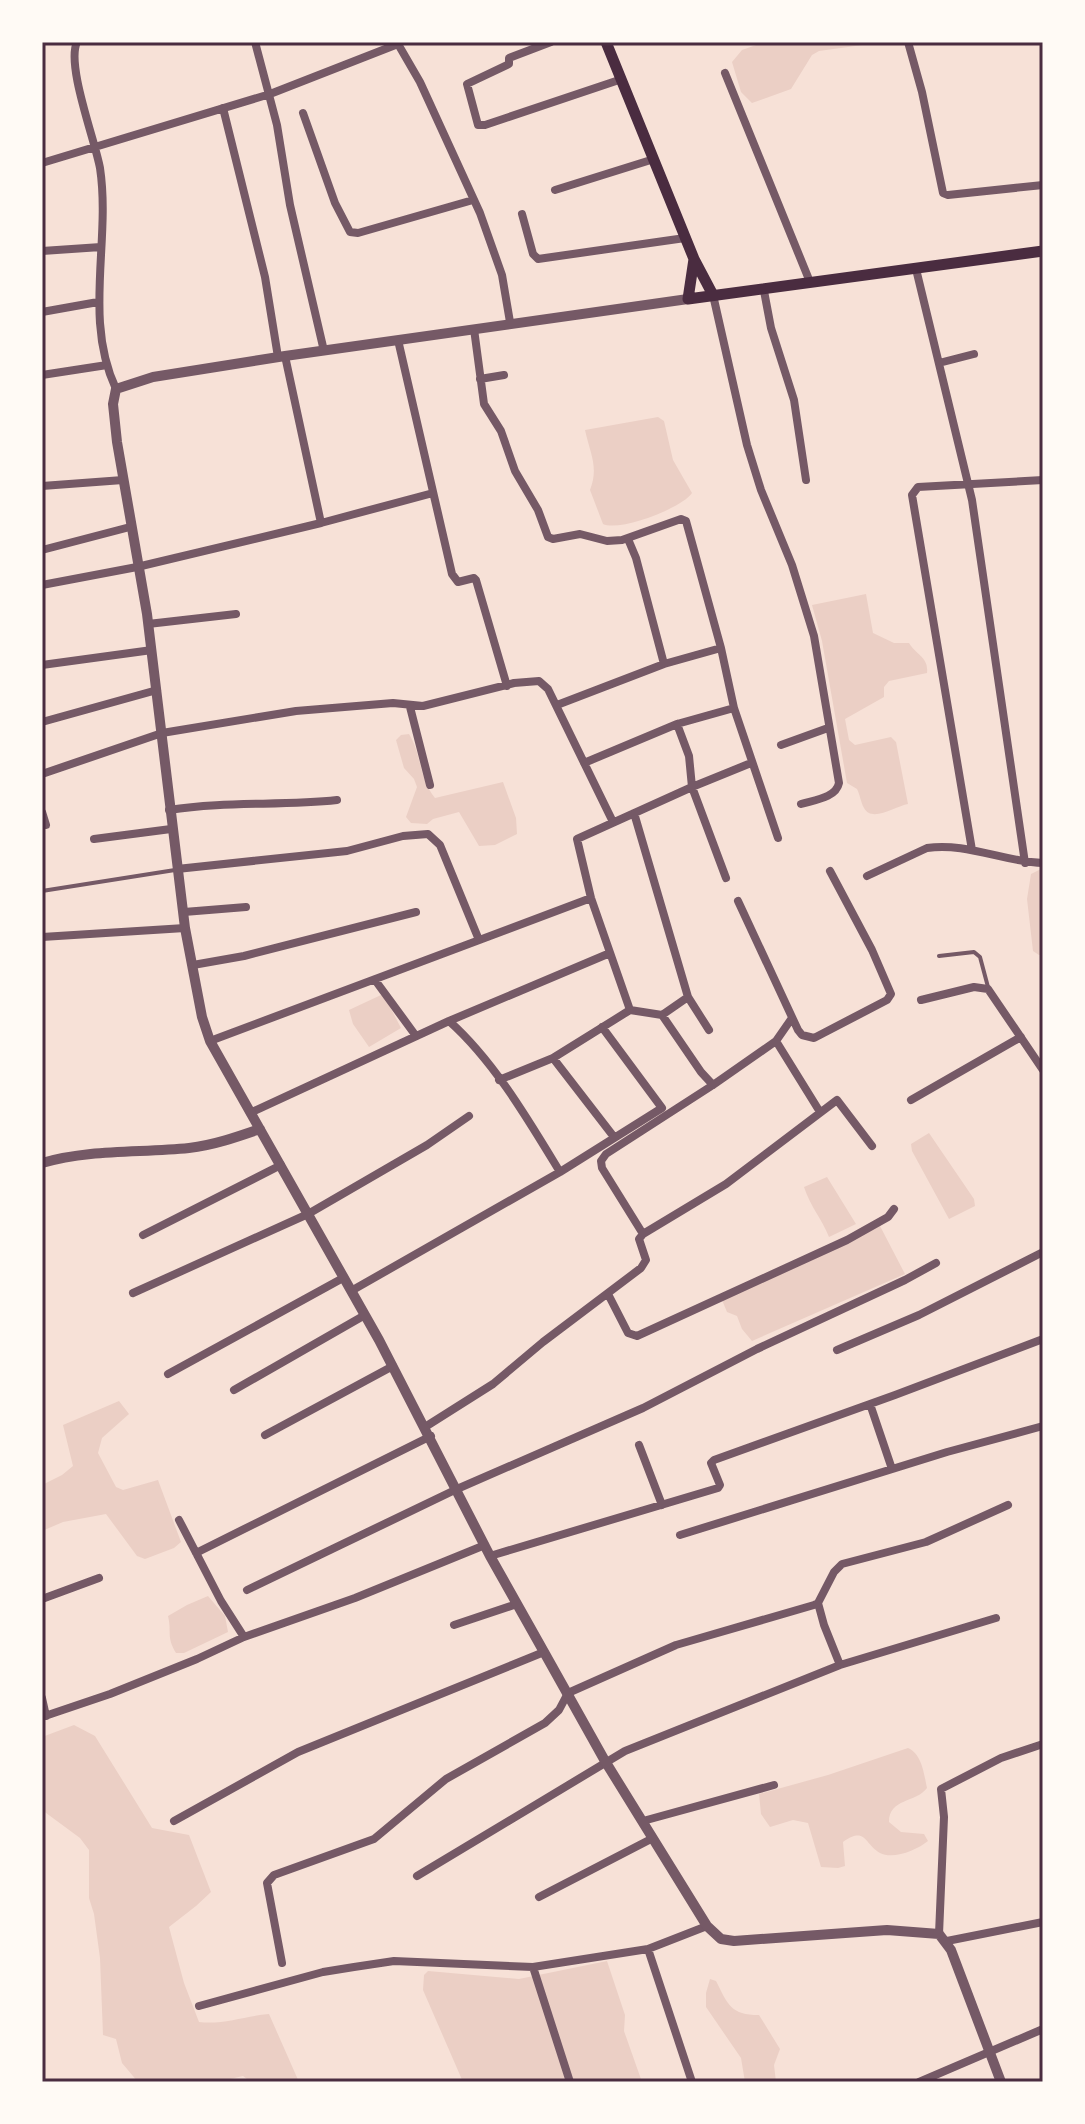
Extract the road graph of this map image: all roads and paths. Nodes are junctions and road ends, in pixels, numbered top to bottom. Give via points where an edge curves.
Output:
1 (77, 42) edge
2 (255, 42) edge
3 (551, 42) edge
4 (606, 42) edge
5 (908, 42) edge
6 (725, 73) dead end
7 (622, 79) junction
8 (270, 94) junction
9 (223, 108) junction
10 (303, 113) dead end
11 (96, 148) junction
12 (654, 159) junction
13 (42, 163) edge
14 (1043, 185) edge
15 (555, 190) dead end
16 (473, 200) junction
17 (522, 214) dead end
18 (685, 238) junction
19 (101, 247) junction
20 (42, 251) edge
21 (1043, 251) edge
22 (694, 259) junction
23 (916, 269) junction
24 (810, 282) junction
25 (764, 291) junction
26 (713, 295) junction
27 (688, 299) junction
28 (98, 302) junction
29 (42, 312) edge
30 (510, 322) junction
31 (474, 329) junction
32 (398, 340) junction
33 (324, 351) junction
34 (974, 354) dead end
35 (281, 356) junction
36 (939, 363) junction
37 (107, 365) junction
38 (42, 375) edge
39 (504, 375) dead end
40 (480, 379) junction
41 (116, 389) junction
42 (123, 480) junction
43 (806, 480) dead end
44 (1043, 480) edge
45 (969, 483) junction
46 (42, 486) edge
47 (433, 493) junction
48 (321, 523) junction
49 (130, 527) junction
50 (628, 539) junction
51 (42, 550) edge
52 (137, 567) junction
53 (42, 585) edge
54 (236, 614) dead end
55 (148, 624) junction
56 (721, 648) junction
57 (152, 650) junction
58 (664, 664) junction
59 (42, 665) edge
60 (507, 686) junction
61 (157, 690) junction
62 (557, 705) junction
63 (410, 707) junction
64 (734, 708) junction
65 (42, 722) edge
66 (677, 724) junction
67 (828, 728) junction
68 (162, 733) junction
69 (781, 745) dead end
70 (584, 763) junction
71 (751, 763) junction
72 (42, 774) edge
73 (430, 785) dead end
74 (692, 787) junction
75 (337, 800) dead end
76 (801, 804) dead end
77 (169, 810) junction
78 (42, 812) edge
79 (634, 813) junction
80 (613, 822) junction
81 (46, 825) dead end
82 (171, 829) junction
83 (778, 838) dead end
84 (94, 839) dead end
85 (972, 850) junction
86 (1025, 863) junction
87 (1043, 863) edge
88 (177, 869) junction
89 (830, 871) dead end
90 (867, 876) dead end
91 (726, 878) dead end
92 (42, 891) edge
93 (591, 898) junction
94 (738, 901) dead end
95 (246, 907) dead end
96 (184, 912) junction
97 (416, 912) dead end
98 (185, 928) junction
99 (42, 937) edge
100 (479, 940) junction
101 (610, 953) junction
102 (939, 956) dead end
103 (193, 965) junction
104 (375, 980) junction
105 (988, 989) junction
106 (688, 997) junction
107 (921, 1000) dead end
108 (630, 1010) junction
109 (662, 1015) junction
110 (792, 1018) junction
111 (449, 1021) junction
112 (602, 1027) junction
113 (709, 1030) dead end
114 (416, 1036) junction
115 (1021, 1037) junction
116 (210, 1041) junction
117 (776, 1041) junction
118 (553, 1058) junction
119 (1043, 1070) edge
120 (499, 1080) junction
121 (713, 1085) junction
122 (911, 1100) dead end
123 (820, 1112) junction
124 (250, 1113) junction
125 (469, 1116) dead end
126 (260, 1129) junction
127 (614, 1137) junction
128 (872, 1146) dead end
129 (42, 1163) edge
130 (281, 1165) junction
131 (560, 1172) junction
132 (894, 1209) dead end
133 (308, 1214) junction
134 (643, 1234) junction
135 (143, 1235) dead end
136 (1043, 1252) edge
137 (936, 1263) dead end
138 (343, 1278) junction
139 (351, 1291) junction
140 (133, 1293) dead end
141 (608, 1294) junction
142 (365, 1315) junction
143 (1043, 1339) edge
144 (837, 1350) dead end
145 (393, 1366) junction
146 (168, 1374) dead end
147 (234, 1390) dead end
148 (870, 1404) junction
149 (1043, 1426) edge
150 (428, 1432) junction
151 (265, 1435) dead end
152 (639, 1445) dead end
153 (892, 1469) junction
154 (457, 1489) junction
155 (662, 1505) junction
156 (1008, 1505) dead end
157 (179, 1520) dead end
158 (680, 1535) dead end
159 (485, 1545) junction
160 (196, 1553) junction
161 (490, 1556) junction
162 (99, 1578) dead end
163 (247, 1590) dead end
164 (42, 1599) edge
165 (818, 1603) junction
166 (517, 1604) junction
167 (996, 1618) dead end
168 (454, 1625) dead end
169 (244, 1637) junction
170 (544, 1652) junction
171 (840, 1665) junction
172 (568, 1693) junction
173 (42, 1698) edge
174 (44, 1716) edge
175 (1043, 1744) edge
176 (605, 1761) junction
177 (774, 1785) dead end
178 (174, 1821) dead end
179 (643, 1821) junction
180 (653, 1838) junction
181 (417, 1876) dead end
182 (539, 1897) dead end
183 (1043, 1922) edge
184 (707, 1926) junction
185 (943, 1938) junction
186 (648, 1949) junction
187 (282, 1963) dead end
188 (533, 1967) junction
189 (199, 2006) dead end
190 (1043, 2029) edge
191 (989, 2052) junction
192 (570, 2082) edge
193 (692, 2082) edge
194 (919, 2082) edge
195 (1001, 2082) edge

1 - 11 street via 74,57
2 - 8 street
3 - 7 street via 509,58 509,64 467,84 478,125
4 - 7 main road
5 - 14 street via 943,193
6 - 24 street
7 - 12 main road
8 - 9 street
8 - 16 street via 398,44
8 - 33 street
9 - 11 street
9 - 35 street
10 - 16 street via 350,232
11 - 13 street
11 - 19 street via 103,199
12 - 15 street
12 - 18 main road
16 - 30 street via 502,275
17 - 18 street via 538,259
18 - 22 main road
19 - 20 street
19 - 28 street
21 - 23 main road
22 - 26 main road
22 - 27 main road
23 - 24 main road
23 - 36 street
24 - 25 main road
25 - 26 main road
25 - 43 street via 794,400
26 - 27 main road
26 - 67 street via 747,445 814,636
27 - 30 street
28 - 29 street
28 - 37 street
30 - 31 street
31 - 32 street
31 - 40 street
32 - 33 street
32 - 47 street
33 - 35 street
34 - 36 street
35 - 41 street via 153,377
35 - 48 street
36 - 45 street
37 - 38 street
37 - 41 street
39 - 40 street
40 - 50 street via 484,404 548,537
41 - 42 street via 113,404
42 - 46 street
42 - 49 street
44 - 45 street
45 - 85 street via 918,487 913,492
45 - 86 street
47 - 48 street
47 - 60 street via 452,574 458,582 476,580
48 - 52 street
49 - 51 street
49 - 52 street
50 - 56 street via 685,519
50 - 58 street
52 - 53 street
52 - 55 street
54 - 55 street
55 - 57 street
56 - 58 street
56 - 64 street
57 - 59 street
57 - 61 street
58 - 62 street
60 - 62 street via 544,683
60 - 63 street
61 - 65 street
61 - 68 street
62 - 70 street
63 - 68 street via 393,703 296,711
63 - 73 street
64 - 66 street
64 - 71 street
66 - 70 street
66 - 74 street via 689,756
67 - 69 street
67 - 76 street via 838,789
68 - 72 street
68 - 77 street
70 - 80 street
71 - 74 street
71 - 83 street
74 - 79 street
74 - 91 street
75 - 77 street
77 - 82 street
78 - 81 street
79 - 80 street
79 - 106 street
80 - 93 street via 577,839
82 - 84 street
82 - 88 street
85 - 86 street
85 - 90 street via 927,848
86 - 87 street
88 - 92 lane
88 - 96 street
88 - 100 street via 347,851 428,834 440,845
89 - 110 street via 891,994 814,1038 802,1035
93 - 100 street
93 - 101 street
94 - 110 street
95 - 96 street
96 - 98 street
97 - 103 street
98 - 99 street
98 - 103 street
100 - 104 street
101 - 108 street
101 - 111 street
102 - 105 lane via 974,952
103 - 116 street
104 - 114 street
104 - 116 street
105 - 107 street via 974,987
105 - 115 street
106 - 109 street
106 - 113 street
108 - 109 street
108 - 112 street
109 - 121 street
110 - 117 street
111 - 114 street
111 - 120 street
112 - 118 street
112 - 127 street via 662,1108
114 - 124 street
115 - 119 street
115 - 122 street
116 - 124 street
117 - 121 street
117 - 123 street
118 - 120 street
118 - 127 street
120 - 131 street
121 - 134 street via 601,1161
123 - 128 street via 839,1100
123 - 134 street via 726,1184
124 - 126 street
125 - 133 street
126 - 129 street via 192,1148 88,1154
126 - 130 street
127 - 131 street
130 - 133 street
130 - 135 street
131 - 139 street
132 - 141 street via 847,1240 637,1336 628,1333
133 - 138 street
133 - 140 street
134 - 141 street via 639,1239 645,1264
136 - 144 street
137 - 154 street via 643,1408
138 - 139 street
138 - 146 street
139 - 142 street
141 - 150 street
142 - 145 street
142 - 147 street
143 - 148 street
145 - 150 street
145 - 151 street
148 - 153 street
148 - 155 street via 714,1460 719,1487
149 - 153 street
150 - 154 street
150 - 160 street
152 - 155 street
153 - 158 street
154 - 159 street
154 - 163 street
155 - 161 street
156 - 165 street via 926,1542 842,1564
157 - 160 street
159 - 161 street
159 - 169 street
160 - 169 street
161 - 166 street
162 - 164 street
165 - 171 street
165 - 172 street via 676,1645
166 - 168 street
166 - 170 street
167 - 171 street
169 - 174 street
170 - 172 street
170 - 178 street via 298,1752
171 - 176 street
172 - 176 street
172 - 187 street via 545,1723 446,1779 380,1836 270,1878
173 - 174 street
175 - 185 street via 1001,1758 941,1789
176 - 179 street
176 - 181 street
177 - 179 street
179 - 180 street
180 - 182 street
180 - 184 street
183 - 185 street
184 - 185 street via 721,1939 734,1941 887,1930
184 - 186 street
185 - 191 street
186 - 188 street
186 - 193 street
188 - 189 street via 394,1961 323,1972
188 - 192 street
190 - 191 street
191 - 194 street
191 - 195 street

